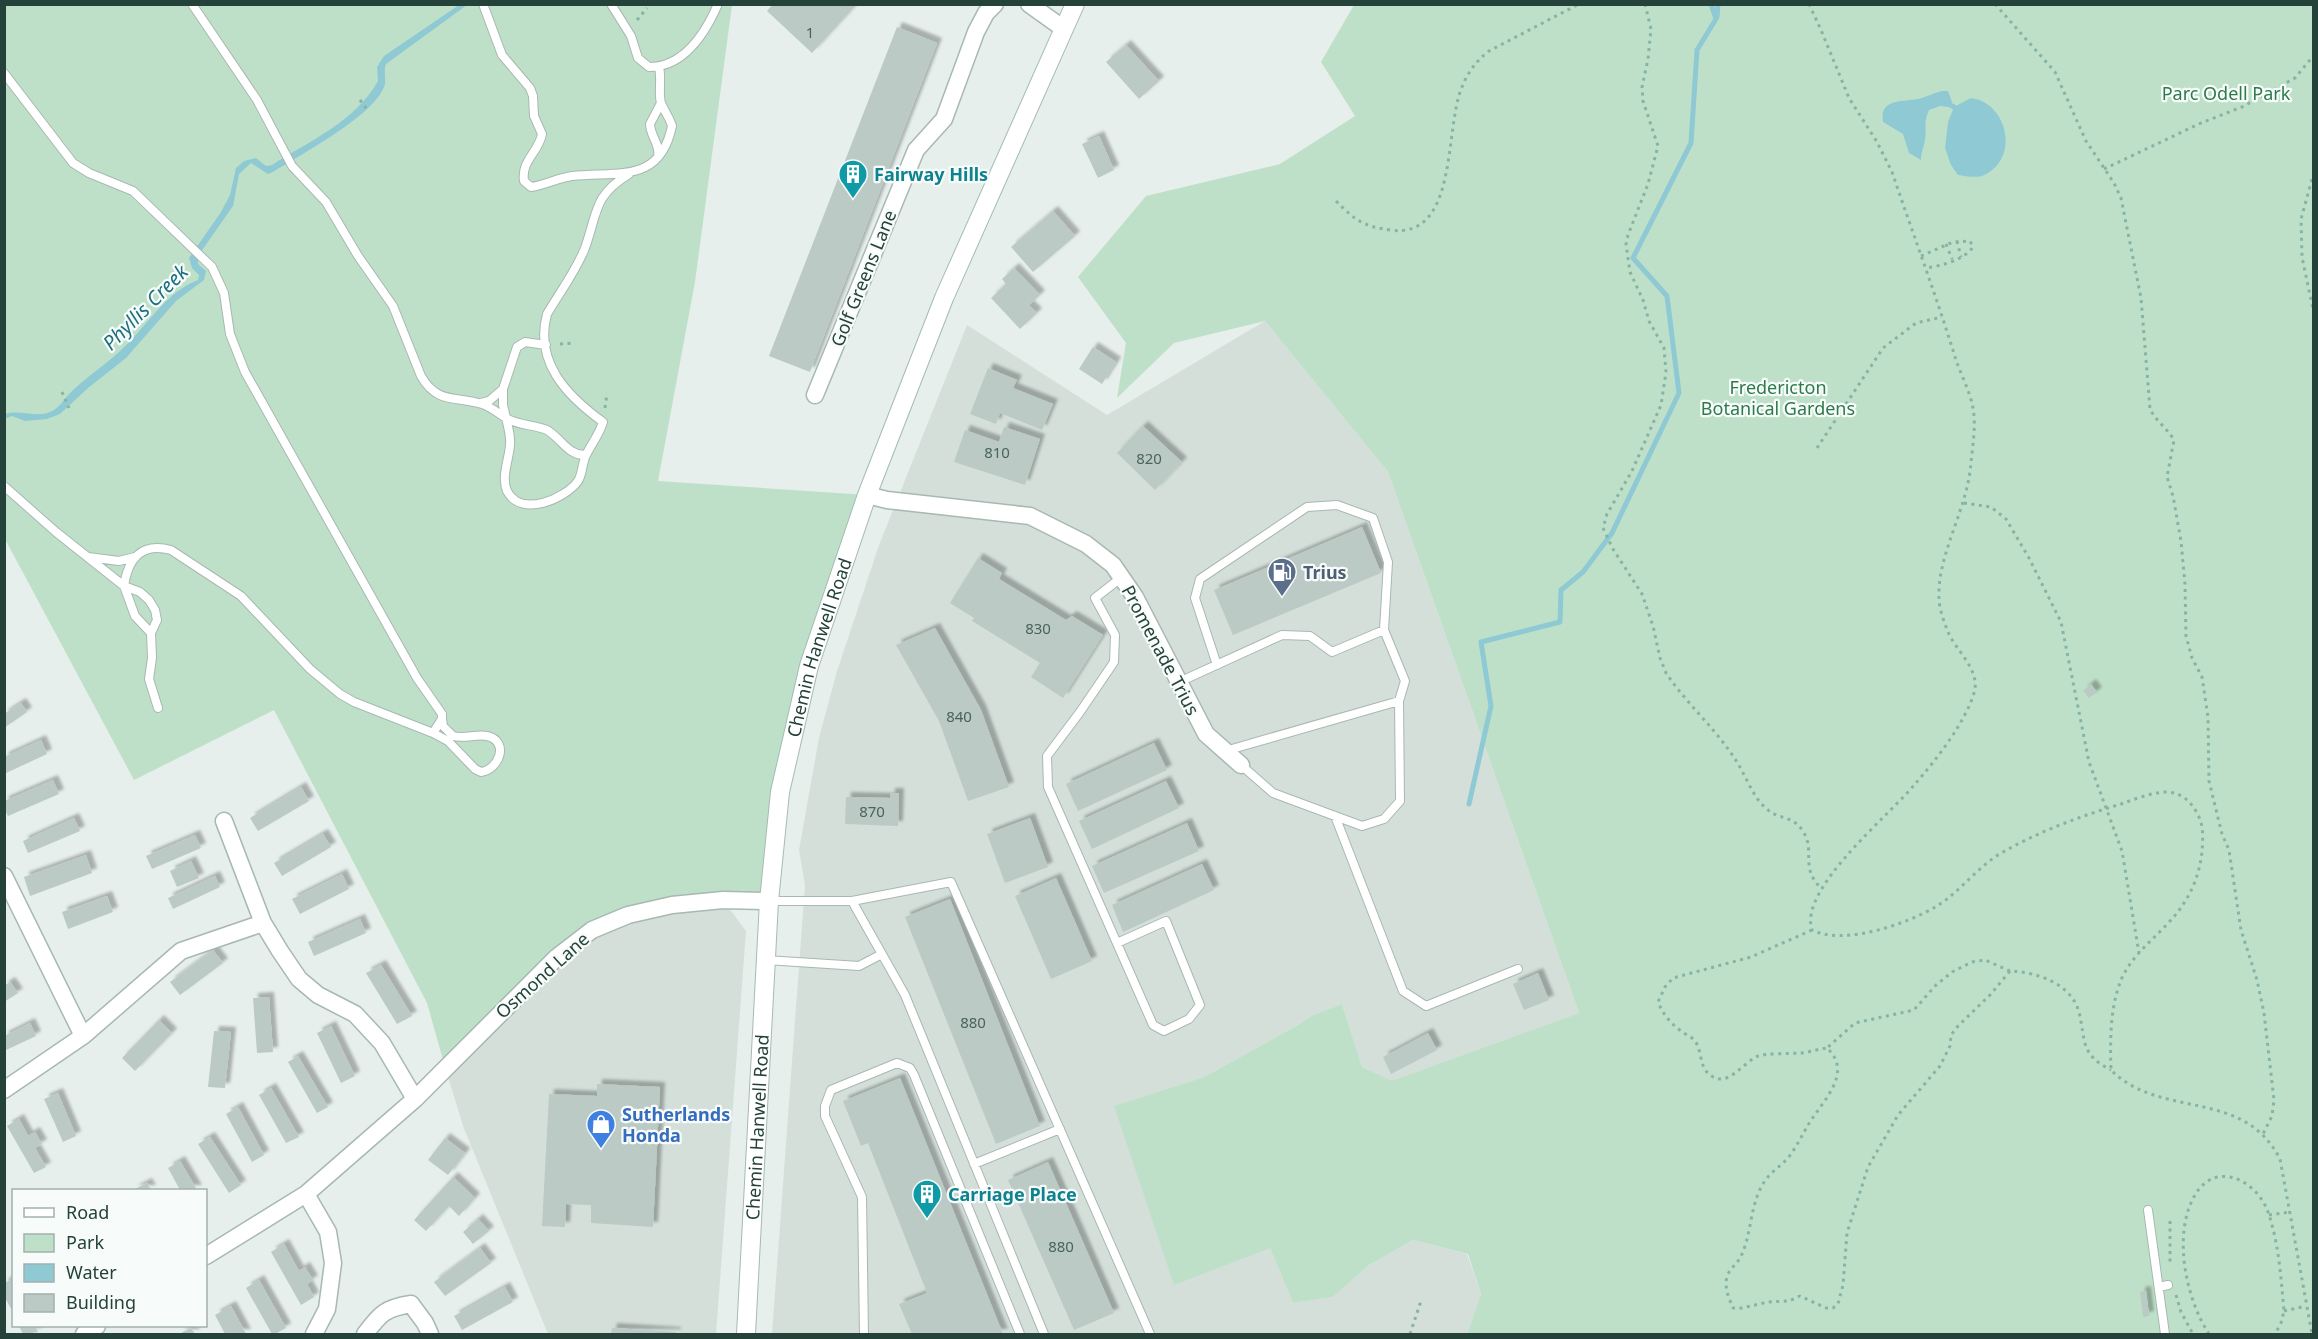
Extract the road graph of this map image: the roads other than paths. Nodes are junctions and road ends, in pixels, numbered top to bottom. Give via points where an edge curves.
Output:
1 (192, 4) edge
2 (483, 4) edge
3 (611, 4) edge
4 (718, 4) edge
5 (994, 4) edge
6 (1029, 4) edge
7 (1075, 4) edge
8 (1064, 28) junction
9 (658, 67) junction
10 (4, 73) edge
11 (661, 104) junction
12 (657, 160) junction
13 (629, 174) junction
14 (546, 345) junction
15 (503, 389) junction
16 (815, 395) dead end
17 (479, 403) junction
18 (506, 418) junction
19 (586, 455) junction
20 (4, 486) edge
21 (867, 495) junction
22 (87, 556) junction
23 (135, 557) junction
24 (1122, 577) junction
25 (124, 586) junction
26 (1384, 630) junction
27 (150, 633) junction
28 (1218, 665) junction
29 (1179, 682) junction
30 (1399, 701) junction
31 (158, 708) dead end
32 (442, 719) junction
33 (433, 733) junction
34 (1225, 751) junction
35 (1241, 765) joint
36 (1335, 816) junction
37 (224, 821) dead end
38 (4, 876) edge
39 (769, 901) junction
40 (852, 901) junction
41 (263, 923) junction
42 (1117, 943) junction
43 (882, 954) junction
44 (766, 960) junction
45 (1518, 969) dead end
46 (83, 1036) junction
47 (4, 1090) edge
48 (415, 1099) junction
49 (1060, 1129) junction
50 (974, 1164) junction
51 (306, 1194) junction
52 (2148, 1210) dead end
53 (207, 1256) edge
54 (746, 1334) edge
55 (314, 1335) edge
56 (365, 1335) edge
57 (430, 1335) edge
58 (750, 1335) edge
59 (864, 1335) edge
60 (1020, 1335) edge
61 (1044, 1335) edge
62 (1150, 1335) edge
63 (2165, 1335) edge

1 - 17 lane via 257,100 292,166 326,202 393,306 427,386 445,398
2 - 13 lane via 502,55 530,88 534,116 542,129 541,139 524,169 527,184 536,186 598,173
3 - 9 lane via 631,36 638,57 649,67
4 - 9 lane via 693,46 670,64
5 - 16 street, Golf Greens Lane via 976,32 944,118 916,150
6 - 8 street
7 - 8 main road, Chemin Hanwell Road
8 - 21 main road, Chemin Hanwell Road via 944,298
9 - 11 lane
10 - 32 lane via 74,163 89,174 133,191 204,257 219,279 230,334 245,372
11 - 12 lane via 650,124 659,148
11 - 12 lane via 672,126
12 - 13 lane
13 - 14 lane via 613,184 599,201 585,248 547,314
14 - 15 lane via 525,342 517,347
14 - 19 lane via 560,384 603,422
15 - 17 lane via 489,401
15 - 18 lane
17 - 18 lane
18 - 19 lane via 515,424 546,430 573,453
18 - 19 lane via 510,446 505,482 518,502 548,502 573,486 581,475
20 - 22 lane
21 - 24 street, Promenade Trius via 1030,516 1086,544
21 - 39 main road, Chemin Hanwell Road via 809,666 780,792
22 - 23 lane via 119,561
22 - 25 lane
23 - 25 lane via 129,564
23 - 33 lane via 153,548 171,550 241,596 310,669 340,694
24 - 29 street, Promenade Trius
24 - 42 lane via 1095,598 1114,635 1114,662 1047,756 1048,787
25 - 27 lane via 135,616
25 - 27 lane via 140,592 155,610 157,620
26 - 28 lane via 1332,652 1310,636 1282,635
26 - 28 lane via 1388,562 1372,518 1337,504 1307,507 1200,579 1195,598
26 - 30 lane via 1405,681
27 - 31 lane via 149,680
28 - 29 lane
29 - 34 street, Promenade Trius via 1206,734
30 - 34 lane
30 - 36 lane via 1400,801 1384,819 1362,826
32 - 33 lane
32 - 33 lane via 453,736 492,738 501,748 498,761 486,771 475,769 448,741
34 - 35 street, Promenade Trius
35 - 36 lane via 1273,794
36 - 45 lane via 1403,991 1426,1006
37 - 41 street
38 - 46 street
39 - 40 lane
39 - 44 main road, Chemin Hanwell Road
39 - 48 street, Osmond Lane via 723,900 672,906 628,915 592,930 557,957
40 - 43 lane
40 - 49 lane via 951,882
41 - 46 street via 181,951
41 - 48 street via 299,979 318,996 355,1014 382,1042
42 - 42 lane via 1153,1025 1164,1031 1190,1019 1200,1005 1166,921
43 - 44 lane via 859,966
43 - 50 lane via 905,995
44 - 54 main road, Chemin Hanwell Road
46 - 47 street
48 - 51 street, Osmond Lane
49 - 50 lane
49 - 62 lane
50 - 61 lane
51 - 53 street, Osmond Lane
51 - 55 street via 328,1232 333,1263 327,1309
52 - 63 lane via 2163,1286
54 - 58 lane
56 - 57 street via 380,1314 411,1304
59 - 60 lane via 862,1197 825,1116 825,1107 831,1090 897,1063 910,1068 914,1075

